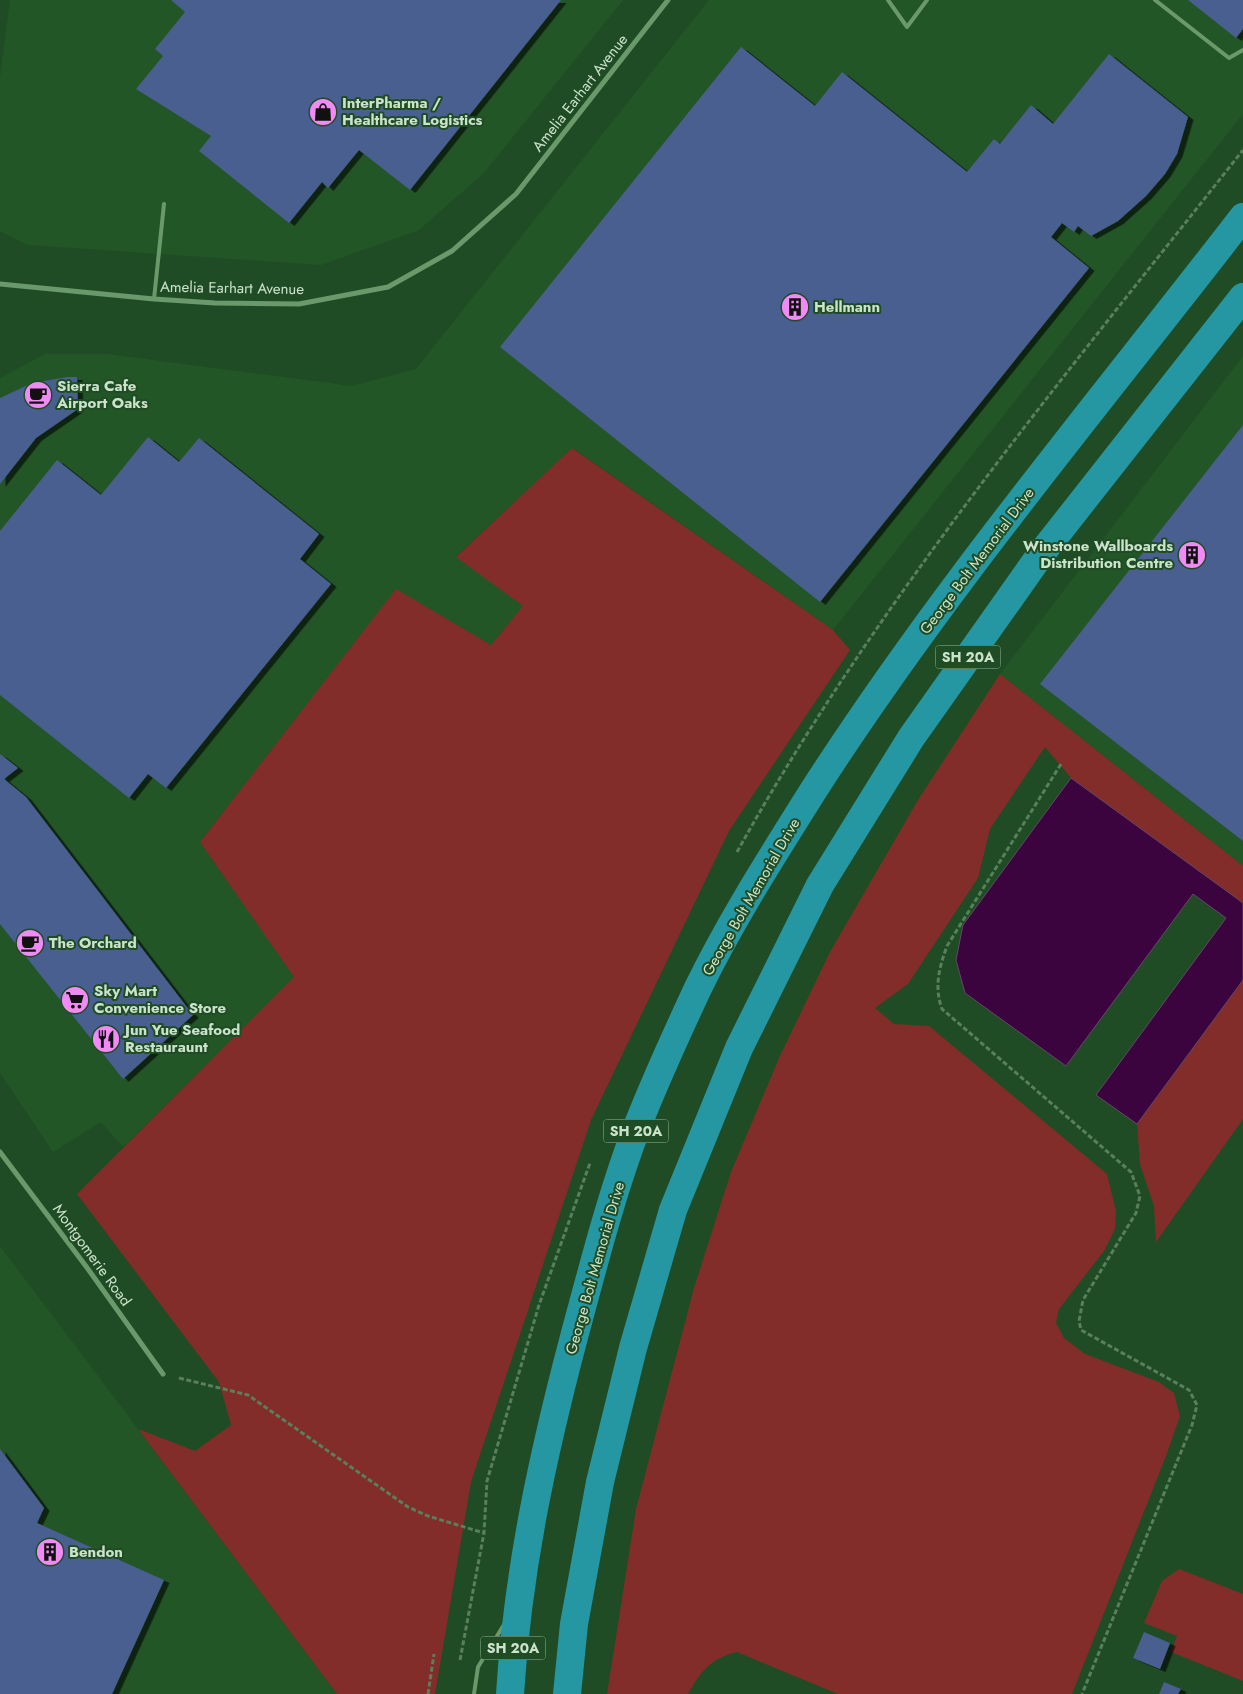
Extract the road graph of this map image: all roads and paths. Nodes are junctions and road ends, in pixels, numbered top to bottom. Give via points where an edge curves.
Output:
1 (668, 0) edge
2 (888, 0) edge
3 (927, 0) edge
4 (1155, 0) edge
5 (1243, 50) edge
6 (164, 204) dead end
7 (1243, 217) edge
8 (0, 284) edge
9 (1243, 297) edge
10 (154, 299) junction
11 (1061, 764) dead end
12 (0, 1152) edge
13 (162, 1374) joint
14 (484, 1533) dead end
15 (513, 1610) junction
16 (434, 1654) dead end
17 (428, 1694) edge
18 (474, 1694) edge
19 (510, 1694) edge
20 (567, 1694) edge
21 (1082, 1694) edge

1 - 10 street, Amelia Earhart Avenue via 516,194 452,251 388,287 300,304
2 - 3 lane via 908,27
4 - 5 lane via 1229,58
6 - 10 lane
7 - 15 highway, George Bolt Memorial Drive / SH 20A via 982,551 863,713 764,869 699,987 637,1128 595,1260 554,1412
8 - 10 street, Amelia Earhart Avenue
9 - 20 highway, SH 20A via 1041,554 911,738 820,885 739,1048 673,1210 633,1348 600,1482 574,1624
11 - 21 path via 947,946 939,968 937,994 942,1009 1131,1172 1140,1196 1136,1213 1083,1300 1079,1321 1081,1330 1189,1390 1197,1405 1192,1425
12 - 13 street, Montgomerie Road
13 - 14 path via 248,1395 408,1507
15 - 18 lane via 478,1667
15 - 19 highway, George Bolt Memorial Drive / SH 20A
16 - 17 path

